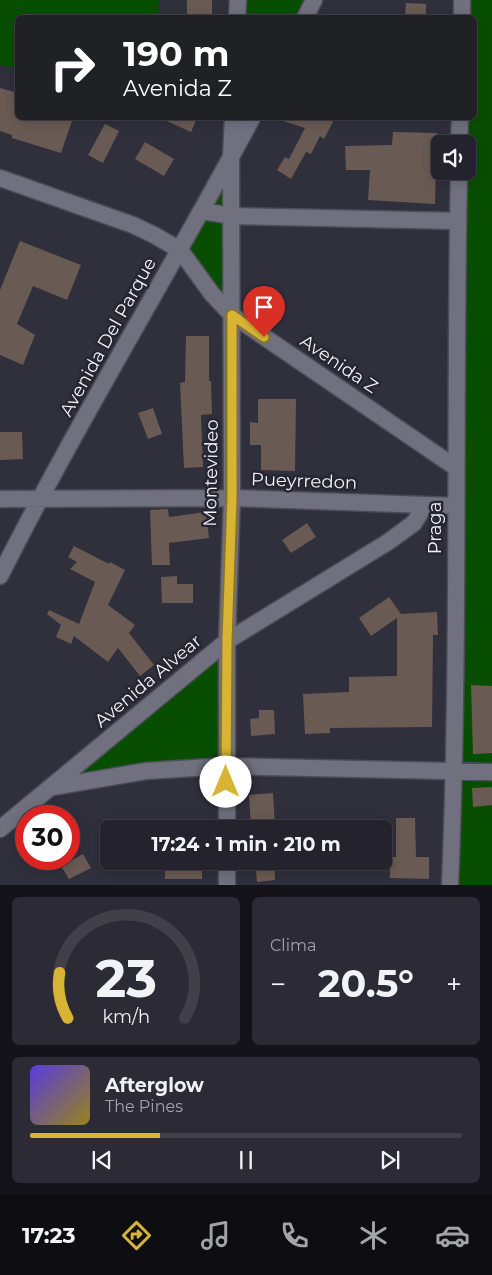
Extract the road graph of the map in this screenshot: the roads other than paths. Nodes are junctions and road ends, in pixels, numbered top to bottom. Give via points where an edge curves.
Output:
1 (238, 0) edge
2 (314, 0) edge
3 (462, 0) edge
4 (237, 15) edge
5 (306, 15) edge
6 (462, 15) edge
7 (233, 120) edge
8 (251, 120) edge
9 (460, 120) edge
10 (459, 135) edge
11 (231, 156) junction
12 (0, 178) edge
13 (458, 180) edge
14 (202, 211) junction
15 (232, 216) junction
16 (458, 221) junction
17 (180, 250) junction
18 (232, 315) junction
19 (455, 467) junction
20 (232, 498) junction
21 (0, 499) edge
22 (39, 500) junction
23 (425, 505) junction
24 (455, 506) junction
25 (0, 576) edge
26 (227, 641) junction
27 (226, 766) junction
28 (492, 772) edge
29 (454, 773) junction
30 (51, 787) junction
31 (227, 820) edge
32 (0, 829) edge
33 (227, 870) edge
34 (227, 885) edge
35 (450, 885) edge

1 - 4 street
2 - 5 street
3 - 6 street
7 - 11 street, Montevideo
8 - 11 street, Avenida Del Parque
9 - 10 street
11 - 14 street, Avenida Del Parque
11 - 15 street, Montevideo
12 - 17 street, Avenida Z via 133,225
13 - 16 street, Praga
14 - 15 street
14 - 17 street, Avenida Del Parque
15 - 16 street
15 - 18 street, Montevideo
16 - 19 street, Praga
17 - 18 street, Avenida Z
17 - 22 street, Avenida Del Parque
18 - 19 street, Avenida Z
18 - 20 street, Montevideo
19 - 24 street, Praga
20 - 22 street, Pueyrredon
20 - 23 street, Pueyrredon
20 - 26 street, Montevideo
21 - 22 street, Pueyrredon
22 - 25 street, Avenida Del Parque
23 - 24 street, Pueyrredon
23 - 26 street, Avenida Alvear via 414,523 388,542
24 - 29 street, Praga
26 - 27 street, Montevideo
26 - 30 street, Avenida Alvear
27 - 29 street
27 - 30 street via 146,771
27 - 31 street, Montevideo
28 - 29 street
29 - 35 street, Praga
30 - 32 street, Avenida Alvear
33 - 34 street

